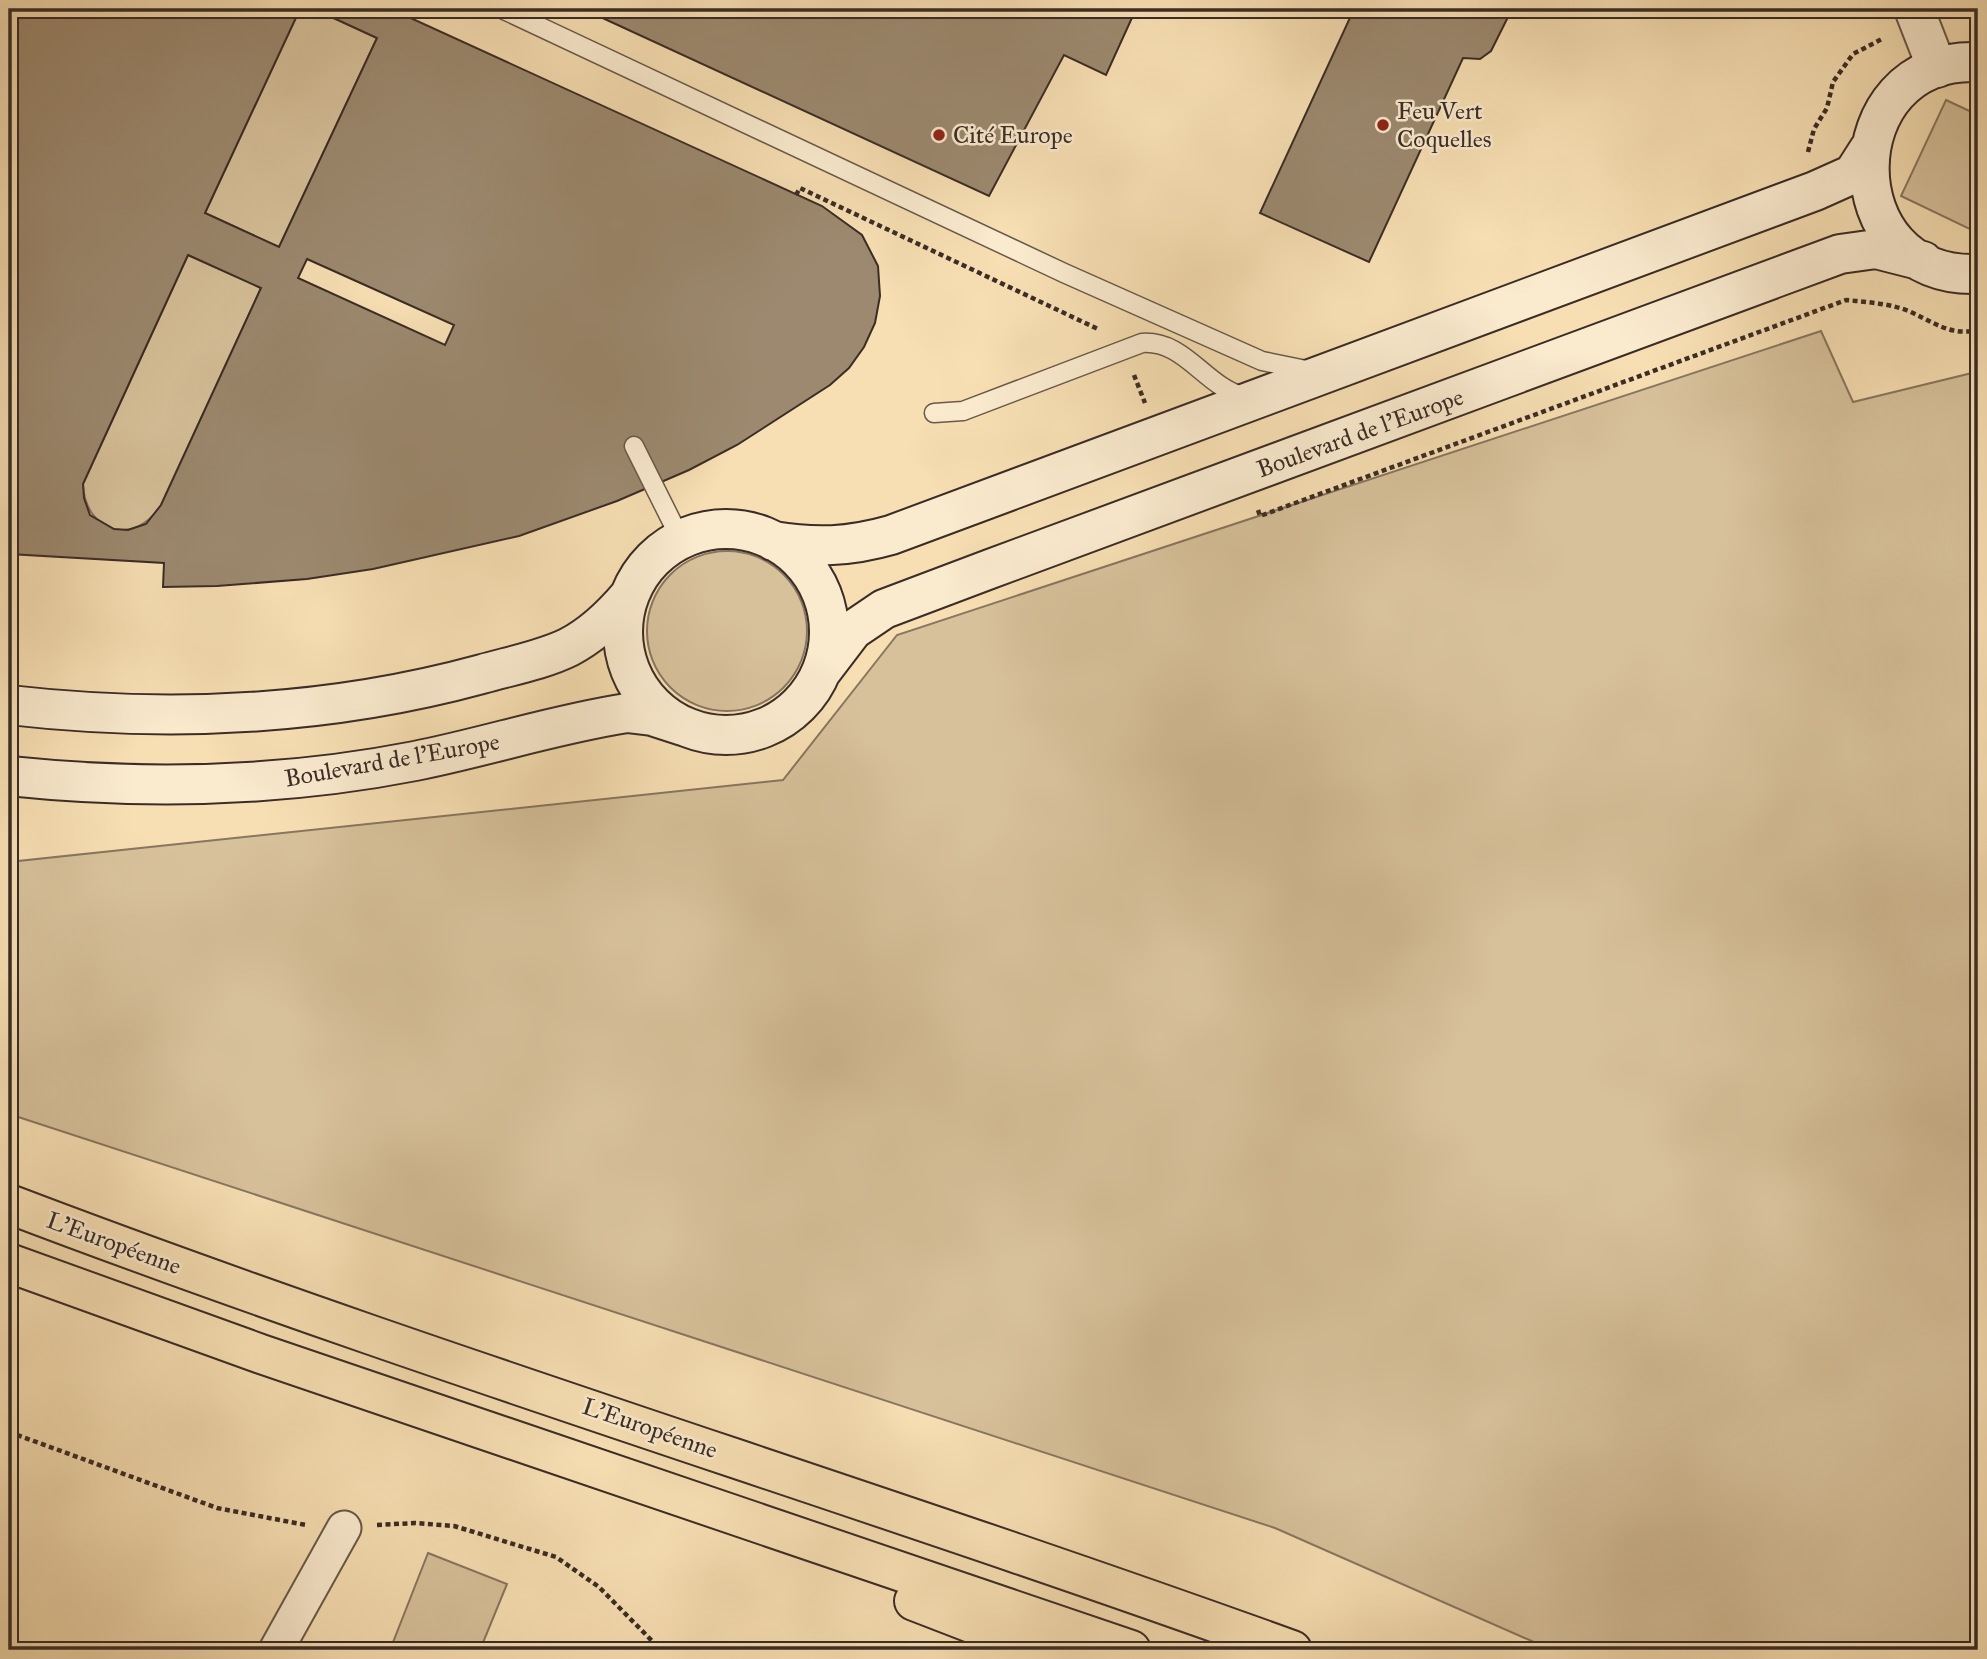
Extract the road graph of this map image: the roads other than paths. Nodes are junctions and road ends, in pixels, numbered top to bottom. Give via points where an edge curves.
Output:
1 (502, 9) edge
2 (1914, 9) edge
3 (1978, 62) edge
4 (1937, 68) junction
5 (1869, 149) junction
6 (1923, 261) junction
7 (1978, 274) edge
8 (1328, 374) junction
9 (1267, 396) junction
10 (934, 413) dead end
11 (635, 446) dead end
12 (681, 540) junction
13 (773, 541) junction
14 (629, 596) junction
15 (821, 672) junction
16 (9, 705) edge
17 (686, 727) junction
18 (9, 776) edge
19 (9, 1204) edge
20 (9, 1264) edge
21 (457, 1420) junction
22 (344, 1528) dead end
23 (275, 1650) edge
24 (1041, 1650) edge
25 (1131, 1650) edge
26 (1292, 1650) edge

1 - 8 lane via 1252,357
2 - 4 main road
3 - 4 main road
4 - 5 main road via 1908,84 1892,100
5 - 6 main road via 1869,183 1878,214 1897,241
5 - 8 main road via 1861,165 1842,181
6 - 7 main road, Boulevard de l'Europe via 1952,272
6 - 15 main road, Boulevard de l'Europe via 1876,249 1840,254 990,569 884,609 853,631
8 - 9 main road
9 - 10 lane via 1236,395 1171,347 1150,343 963,411
9 - 13 main road via 891,535 840,547
11 - 12 lane
12 - 13 main road via 737,530
12 - 14 main road via 655,558
13 - 15 main road via 803,564 822,597 828,635
14 - 16 main road via 602,625 567,648 452,682 377,697 324,706 204,714 98,713
14 - 17 main road via 623,627 631,673 653,705
15 - 17 main road via 788,714 756,731 721,735
17 - 18 main road, Boulevard de l'Europe via 627,713 414,761 279,780 151,784
19 - 26 highway, L'Européenne via 285,1304
20 - 21 highway
21 - 24 highway
21 - 25 highway
22 - 23 street

